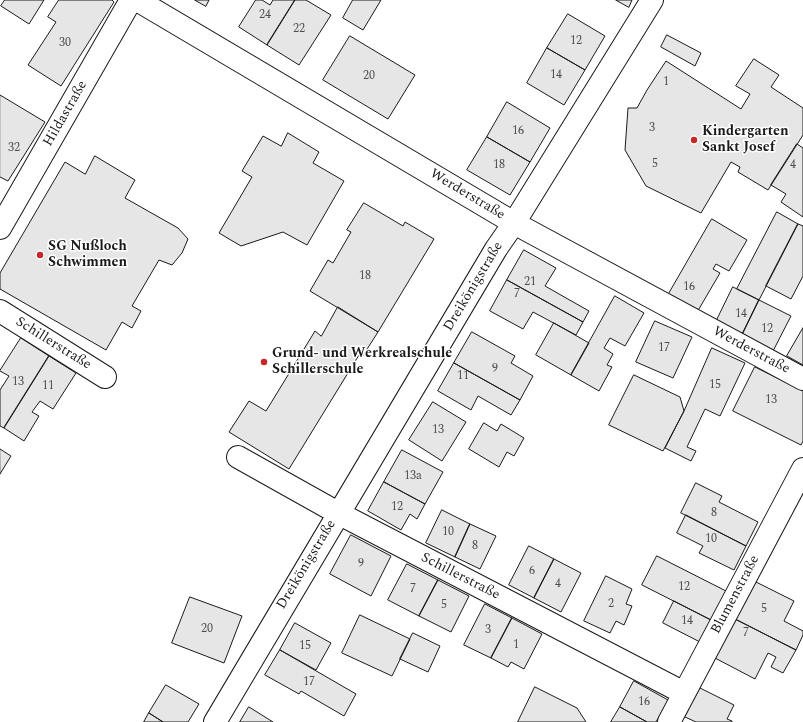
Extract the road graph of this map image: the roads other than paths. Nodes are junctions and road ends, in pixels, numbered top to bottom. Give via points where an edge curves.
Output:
1 (131, 0) edge
2 (137, 0) edge
3 (652, 0) edge
4 (514, 222) junction
5 (0, 228) edge
6 (0, 311) edge
7 (105, 377) dead end
8 (803, 379) edge
9 (238, 457) dead end
10 (803, 469) edge
11 (338, 513) junction
12 (684, 693) junction
13 (215, 722) edge
14 (669, 722) edge

1 - 5 street, Hildastraße
2 - 4 street, Werderstraße
3 - 4 street, Dreikönigstraße
4 - 8 street, Werderstraße
4 - 11 street, Dreikönigstraße
6 - 7 street, Schillerstraße
9 - 11 street, Schillerstraße
10 - 12 street, Blumenstraße
11 - 12 street, Schillerstraße
11 - 13 street, Dreikönigstraße
12 - 14 street, Blumenstraße

